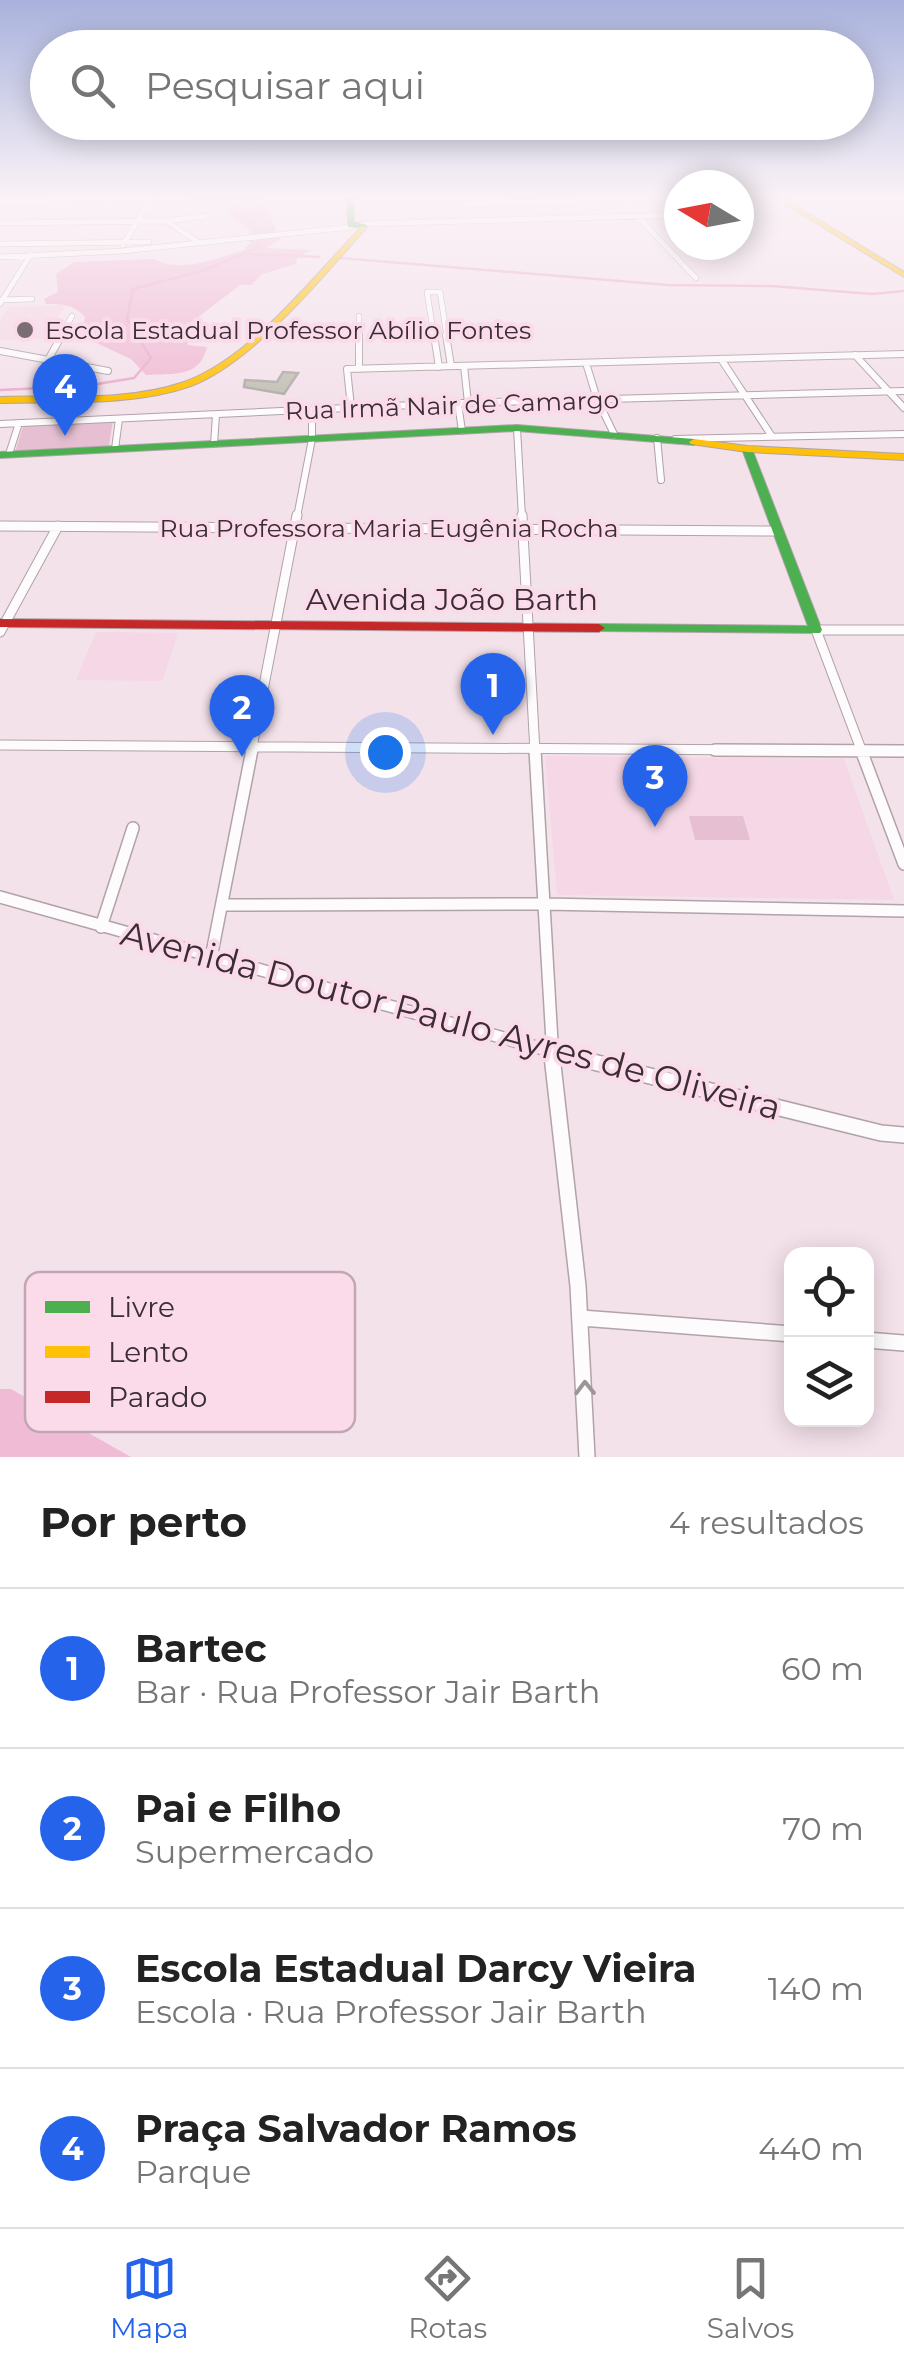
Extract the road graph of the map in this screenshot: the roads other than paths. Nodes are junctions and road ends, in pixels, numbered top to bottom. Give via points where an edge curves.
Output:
1 (23, 266) edge
2 (321, 266) edge
3 (685, 266) edge
4 (696, 278) dead end
5 (32, 299) dead end
6 (1, 301) edge
7 (431, 313) junction
8 (442, 313) junction
9 (72, 316) dead end
10 (359, 316) dead end
11 (434, 338) junction
12 (446, 338) junction
13 (0, 351) edge
14 (855, 354) junction
15 (904, 354) edge
16 (721, 359) junction
17 (48, 360) junction
18 (586, 362) junction
19 (451, 366) junction
20 (464, 366) junction
21 (439, 367) junction
22 (359, 369) junction
23 (108, 372) dead end
24 (904, 391) edge
25 (890, 392) junction
26 (745, 396) junction
27 (0, 400) edge
28 (597, 400) junction
29 (463, 403) junction
30 (351, 407) junction
31 (904, 408) edge
32 (312, 410) junction
33 (216, 414) junction
34 (118, 419) junction
35 (19, 423) junction
36 (0, 424) edge
37 (516, 428) junction
38 (462, 431) junction
39 (904, 434) edge
40 (615, 436) junction
41 (771, 436) junction
42 (664, 438) junction
43 (312, 439) junction
44 (745, 443) junction
45 (214, 444) junction
46 (115, 449) junction
47 (4, 455) edge
48 (904, 456) edge
49 (661, 480) dead end
50 (0, 526) edge
51 (58, 526) junction
52 (295, 528) junction
53 (522, 529) junction
54 (778, 531) junction
55 (2, 626) edge
56 (276, 626) junction
57 (528, 626) junction
58 (816, 630) junction
59 (904, 630) edge
60 (0, 746) edge
61 (252, 748) junction
62 (535, 748) junction
63 (862, 751) junction
64 (904, 751) edge
65 (133, 828) dead end
66 (904, 864) edge
67 (0, 897) edge
68 (544, 904) junction
69 (222, 905) junction
70 (904, 912) edge
71 (102, 927) junction
72 (211, 958) junction
73 (552, 1052) junction
74 (904, 1135) edge
75 (581, 1318) junction
76 (784, 1333) edge
77 (874, 1341) edge
78 (904, 1343) edge
79 (587, 1457) edge

1 - 6 street
2 - 27 main road via 228,364 207,376 130,394
3 - 4 street
5 - 6 street
7 - 8 street
7 - 8 street via 427,292 434,290 440,292
7 - 11 street
8 - 12 street
9 - 17 street
10 - 22 street
11 - 12 street
11 - 21 street
12 - 19 street
13 - 17 street
14 - 15 street
14 - 16 street
14 - 25 street
16 - 18 street
16 - 26 street
17 - 23 street
18 - 20 street
18 - 28 street
19 - 20 street
19 - 21 street
20 - 29 street
21 - 22 street
22 - 30 street via 348,369
24 - 25 street, Rua Irmã Nair de Camargo
25 - 26 street, Rua Irmã Nair de Camargo
25 - 31 street
26 - 28 street, Rua Irmã Nair de Camargo
26 - 41 street
28 - 29 street, Rua Irmã Nair de Camargo
28 - 40 street
29 - 30 street, Rua Irmã Nair de Camargo
29 - 38 street
30 - 32 street, Rua Irmã Nair de Camargo
32 - 33 street, Rua Irmã Nair de Camargo
32 - 43 street
33 - 34 street, Rua Irmã Nair de Camargo
33 - 45 street
34 - 35 street, Rua Irmã Nair de Camargo
34 - 46 street
35 - 36 street, Rua Irmã Nair de Camargo
35 - 47 street
37 - 38 main road
37 - 40 main road
37 - 53 street
38 - 43 main road
39 - 41 street
40 - 42 main road
41 - 44 street
42 - 44 main road
42 - 49 street
43 - 45 main road
43 - 52 street
44 - 48 main road
44 - 54 main road
45 - 46 main road
46 - 47 main road
50 - 51 street, Rua Professora Maria Eugênia Rocha
51 - 52 street, Rua Professora Maria Eugênia Rocha
51 - 55 street
52 - 53 street, Rua Professora Maria Eugênia Rocha
52 - 56 street
53 - 54 street, Rua Professora Maria Eugênia Rocha
53 - 57 street
54 - 58 main road
55 - 56 main road, Avenida João Barth
56 - 57 main road, Avenida João Barth
56 - 61 street
57 - 58 main road, Avenida João Barth
57 - 62 street
58 - 59 street, Avenida João Barth
58 - 63 street
60 - 61 street
61 - 62 street
61 - 69 street
62 - 63 street
62 - 68 street
63 - 64 street
63 - 66 street
65 - 71 street
67 - 71 street, Avenida Doutor Paulo Ayres de Oliveira
68 - 69 street
68 - 70 street
68 - 73 street
69 - 72 street
71 - 72 street, Avenida Doutor Paulo Ayres de Oliveira
72 - 73 street, Avenida Doutor Paulo Ayres de Oliveira
73 - 74 street, Avenida Doutor Paulo Ayres de Oliveira
73 - 75 street
75 - 76 street
79 -> 75 street
77 - 78 street

